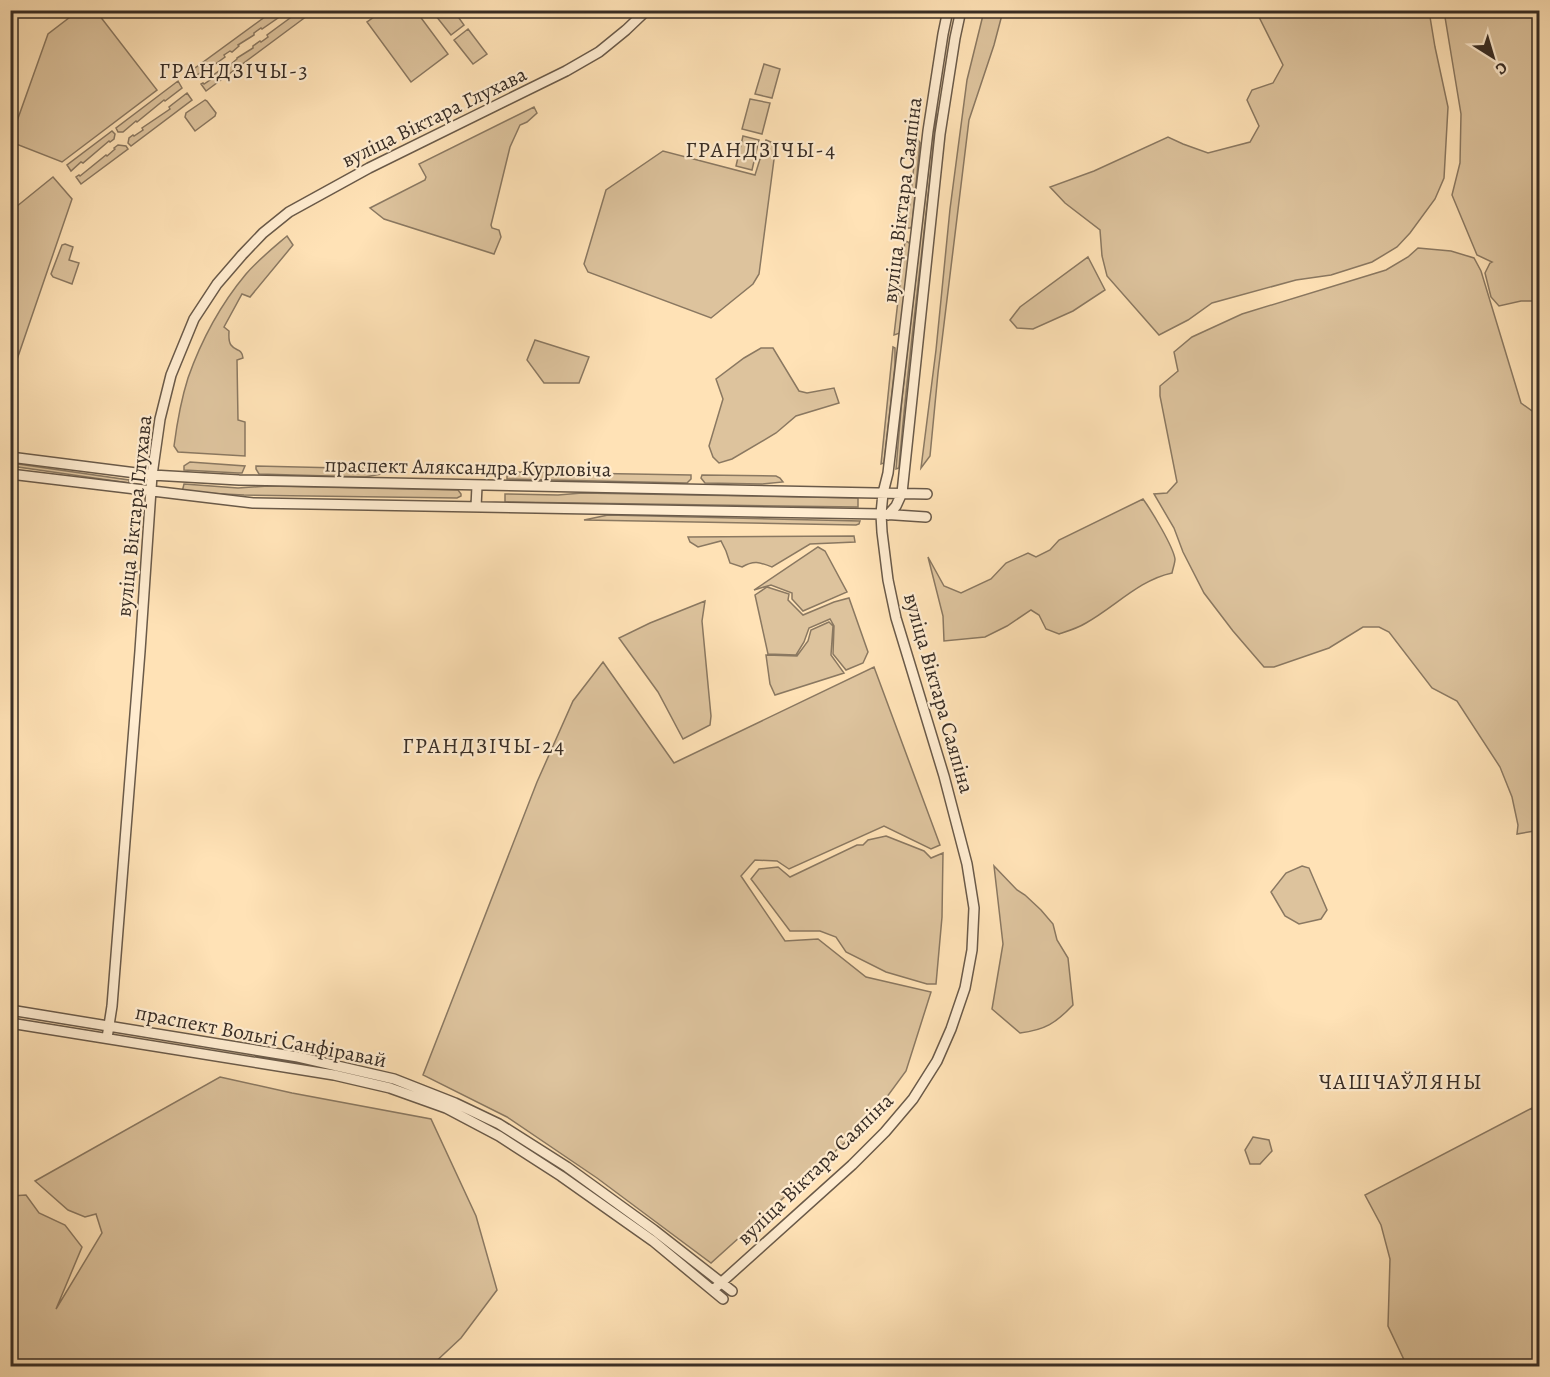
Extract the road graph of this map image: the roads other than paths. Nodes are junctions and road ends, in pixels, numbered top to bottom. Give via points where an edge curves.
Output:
1 (647, 10) edge
2 (948, 10) edge
3 (962, 10) edge
4 (943, 34) junction
5 (955, 38) junction
6 (10, 456) edge
7 (10, 474) edge
8 (152, 475) junction
9 (477, 486) junction
10 (150, 492) junction
11 (883, 493) junction
12 (902, 493) junction
13 (927, 494) dead end
14 (476, 507) junction
15 (884, 514) junction
16 (926, 518) dead end
17 (10, 1010) edge
18 (10, 1023) edge
19 (109, 1025) junction
20 (107, 1038) junction
21 (455, 1104) junction
22 (446, 1108) junction
23 (721, 1283) junction
24 (713, 1290) junction
25 (732, 1291) dead end
26 (723, 1299) dead end

1 - 8 street, вуліца Віктара Глухава via 626,30 566,71 331,188 289,212 263,233 217,284 194,319 171,375
2 - 4 street, вуліца Віктара Саяпіна
3 - 5 street, вуліца Віктара Саяпіна
4 - 5 street
4 - 11 street, вуліца Віктара Саяпіна
5 - 12 street, вуліца Віктара Саяпіна via 940,134
6 - 8 street, праспект Аляксандра Курловіча
7 - 10 street, праспект Аляксандра Курловіча
8 - 9 street, праспект Аляксандра Курловіча
8 - 10 street, вуліца Віктара Глухава
9 - 11 street, праспект Аляксандра Курловіча
9 - 14 street
10 - 14 street, праспект Аляксандра Курловіча via 253,503
10 - 19 street, вуліца Віктара Глухава
11 - 12 street, праспект Аляксандра Курловіча
11 - 15 street, вуліца Віктара Саяпіна
12 - 13 street, праспект Аляксандра Курловіча
12 - 15 street, вуліца Віктара Саяпіна via 896,506
14 - 15 street, праспект Аляксандра Курловіча
15 - 16 street, праспект Аляксандра Курловіча
15 - 23 street, вуліца Віктара Саяпіна via 882,532 896,618 967,864 974,908 965,988 937,1061 913,1099 852,1165
17 - 19 street, праспект Вольгі Санфіравай
18 - 20 street, праспект Вольгі Санфіравай
19 - 20 street, вуліца Віктара Глухава
19 - 21 street, праспект Вольгі Санфіравай via 298,1056 394,1079
20 - 22 street, праспект Вольгі Санфіравай via 334,1075 390,1088
21 - 22 street via 457,1110
21 - 23 street, праспект Вольгі Санфіравай via 499,1124 567,1167
22 - 24 street, праспект Вольгі Санфіравай via 561,1176 653,1241
23 - 24 street, вуліца Віктара Саяпіна
23 - 25 street, праспект Вольгі Санфіравай
24 - 26 street, праспект Вольгі Санфіравай

